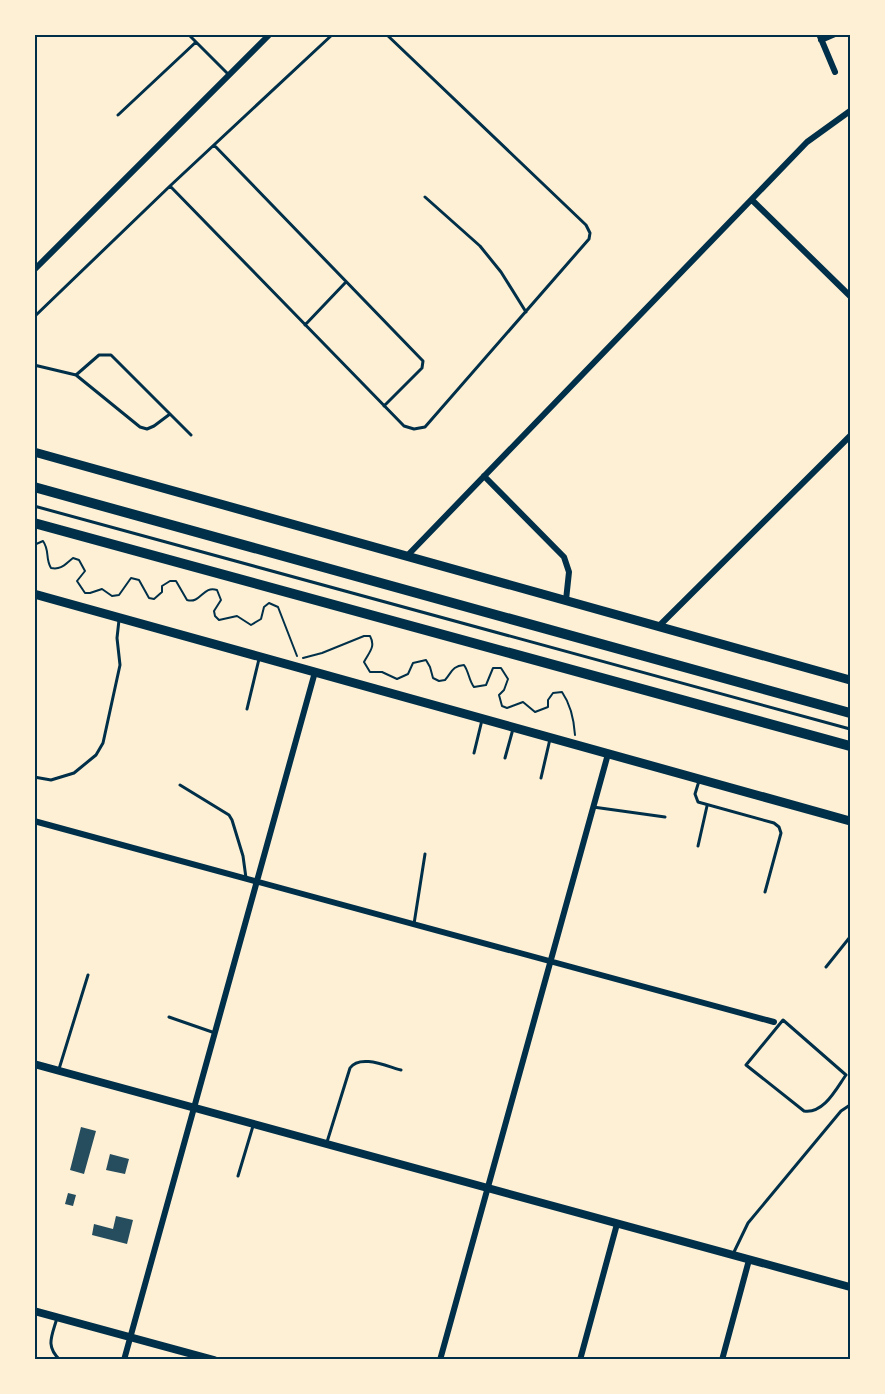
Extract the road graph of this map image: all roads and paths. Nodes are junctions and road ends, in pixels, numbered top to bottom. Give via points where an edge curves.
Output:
1 (188, 34) edge
2 (270, 34) edge
3 (333, 34) edge
4 (386, 34) edge
5 (835, 34) edge
6 (820, 37) edge
7 (196, 42) junction
8 (835, 72) dead end
9 (229, 75) junction
10 (850, 111) edge
11 (118, 115) dead end
12 (214, 145) junction
13 (170, 186) junction
14 (425, 197) dead end
15 (752, 200) junction
16 (34, 270) edge
17 (346, 282) junction
18 (850, 296) edge
19 (526, 312) junction
20 (34, 317) edge
21 (305, 325) junction
22 (34, 365) edge
23 (76, 375) junction
24 (384, 406) junction
25 (170, 414) junction
26 (191, 435) dead end
27 (850, 436) edge
28 (34, 452) edge
29 (484, 476) junction
30 (34, 487) edge
31 (34, 506) edge
32 (34, 523) edge
33 (34, 545) edge
34 (407, 556) junction
35 (34, 594) edge
36 (566, 600) junction
37 (120, 618) junction
38 (659, 626) junction
39 (259, 657) junction
40 (315, 672) junction
41 (850, 680) edge
42 (247, 709) dead end
43 (850, 712) edge
44 (483, 719) junction
45 (513, 727) junction
46 (850, 729) edge
47 (574, 735) dead end
48 (550, 737) junction
49 (850, 746) edge
50 (474, 753) dead end
51 (608, 753) junction
52 (505, 758) dead end
53 (34, 777) edge
54 (541, 778) dead end
55 (699, 779) junction
56 (180, 785) dead end
57 (708, 806) junction
58 (593, 807) junction
59 (665, 817) dead end
60 (34, 821) edge
61 (850, 821) edge
62 (698, 846) dead end
63 (425, 854) dead end
64 (246, 878) junction
65 (256, 881) junction
66 (765, 892) dead end
67 (414, 924) junction
68 (850, 937) edge
69 (550, 961) junction
70 (826, 967) dead end
71 (88, 975) dead end
72 (169, 1017) dead end
73 (777, 1023) junction
74 (214, 1033) junction
75 (34, 1064) edge
76 (401, 1070) dead end
77 (58, 1071) junction
78 (850, 1104) edge
79 (194, 1108) junction
80 (254, 1124) junction
81 (327, 1144) junction
82 (238, 1176) dead end
83 (488, 1188) junction
84 (617, 1224) junction
85 (733, 1255) junction
86 (749, 1260) junction
87 (850, 1287) edge
88 (34, 1311) edge
89 (57, 1317) junction
90 (130, 1337) junction
91 (60, 1359) edge
92 (124, 1359) edge
93 (214, 1359) edge
94 (440, 1359) edge
95 (580, 1359) edge
96 (722, 1359) edge

1 - 7 lane
2 - 9 street
3 - 12 lane
4 - 19 lane via 590,232 589,239
5 - 6 street
6 - 8 street
7 - 9 lane
7 - 11 lane
9 - 16 street
10 - 15 street via 807,142
12 - 13 lane
12 - 17 lane
13 - 20 lane
13 - 21 lane
14 - 19 lane via 480,246
15 - 18 street
15 - 29 street
17 - 21 lane
17 - 24 lane via 423,361 422,368
19 - 24 lane via 425,427 404,426
21 - 24 lane
22 - 23 lane
23 - 25 lane via 140,427 154,426
23 - 25 lane via 99,355 111,355
25 - 26 lane
27 - 38 street
28 - 34 main road
29 - 34 street
29 - 36 street via 564,557 569,572
30 - 43 highway
31 - 46 lane
32 - 49 highway
33 - 47 path via 43,542 48,548 51,568 62,568 74,558 80,560 84,571 77,581 85,593 102,589 112,596 119,595 131,578 139,580 149,598 154,599 162,592 162,586 176,581 192,602 207,590 218,590 221,600 215,616 219,620 237,616 251,625 261,619 269,603 278,607 298,659 370,636 373,649 364,662 370,672 397,678 408,674 413,663 426,660 433,678 439,681 450,670 464,665 471,683 479,687 486,685 493,668 501,668 508,679 498,695 502,706 523,702 536,712 542,711 548,707 553,693 562,692 574,721
34 - 36 main road
35 - 37 main road
36 - 38 main road
37 - 39 main road
37 - 53 lane via 120,665 103,743 96,755 74,773 51,780
38 - 41 main road
39 - 40 main road
39 - 42 lane
40 - 44 main road
40 - 65 street
44 - 45 main road
44 - 50 lane
45 - 48 main road
45 - 52 lane
48 - 51 main road
48 - 54 lane
51 - 55 main road
51 - 58 street
55 - 57 lane via 695,799
55 - 61 main road
56 - 64 lane via 232,820
57 - 62 lane
57 - 66 lane via 779,827 781,833
58 - 59 lane
58 - 69 street
60 - 64 street
63 - 67 lane
64 - 65 street
65 - 67 street
65 - 74 street
67 - 69 street
68 - 70 lane
69 - 73 street
69 - 83 street
71 - 77 lane
72 - 74 lane
73 - 73 lane via 746,1065 804,1111 820,1108 846,1075 783,1020
74 - 79 street
75 - 77 street
76 - 81 lane via 360,1060 354,1063
77 - 79 street
78 - 85 lane via 748,1222
79 - 80 street
79 - 90 street
80 - 81 street
80 - 82 lane
81 - 83 street
83 - 84 street
83 - 94 street
84 - 85 street
84 - 95 street
85 - 86 street
86 - 87 street
86 - 96 street
88 - 89 street
89 - 90 street
89 - 91 lane via 50,1345
90 - 92 street
90 - 93 street

